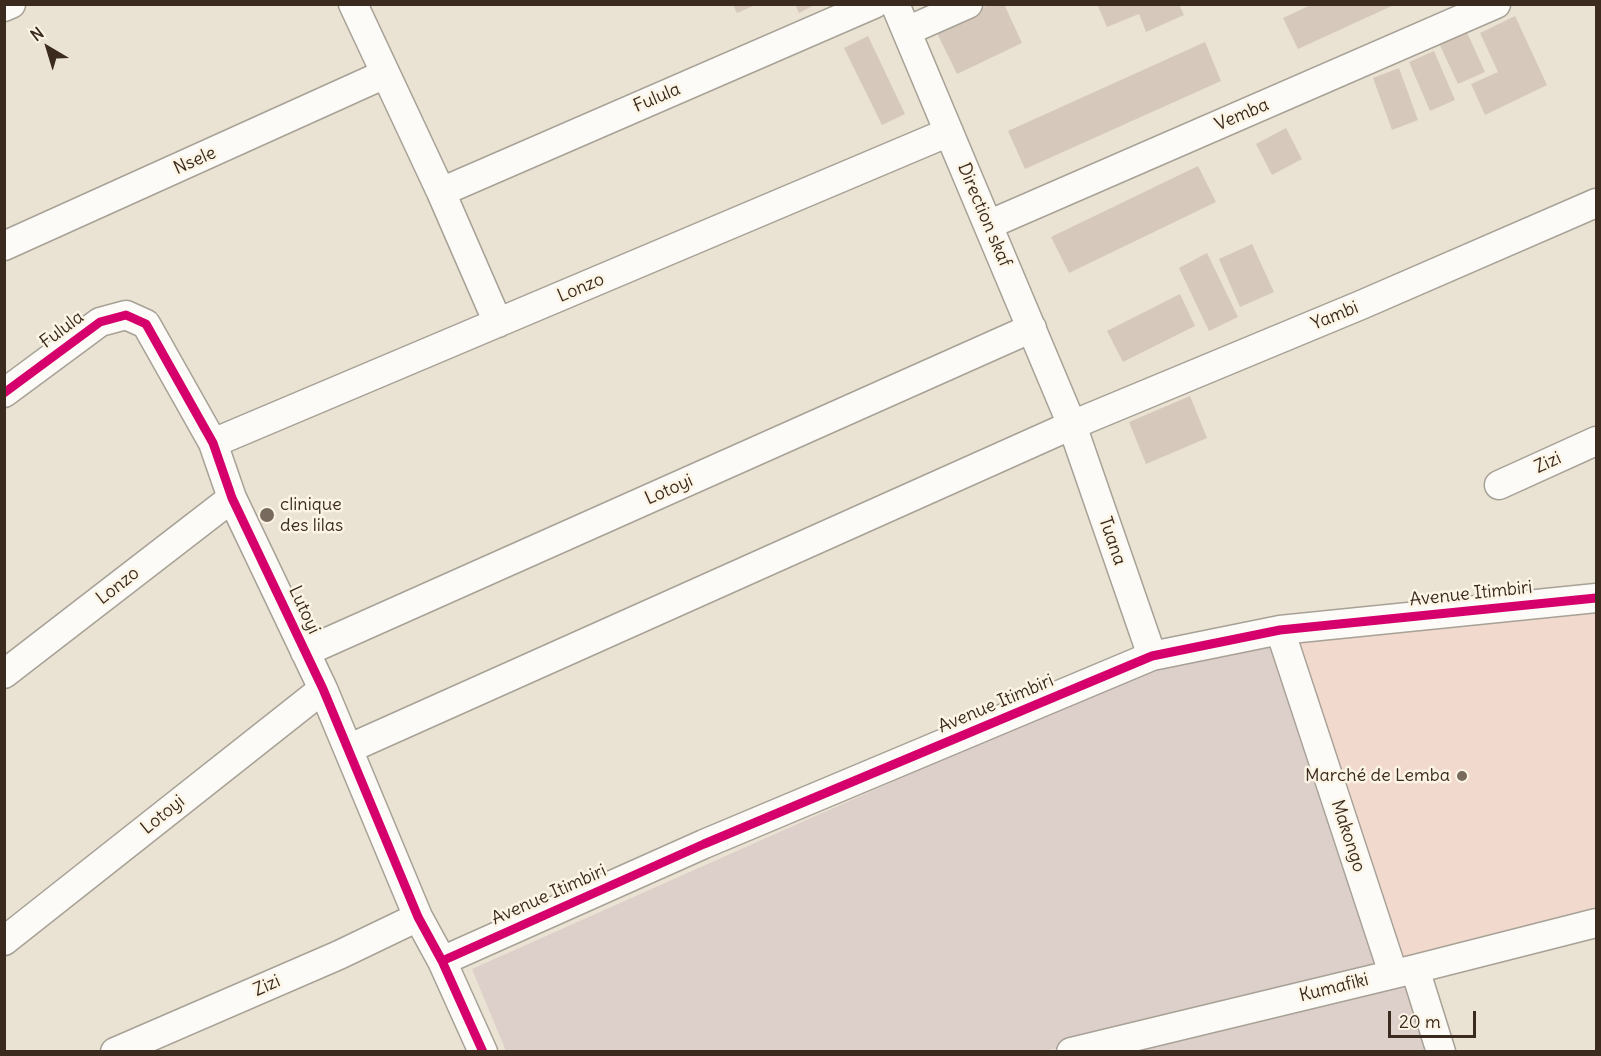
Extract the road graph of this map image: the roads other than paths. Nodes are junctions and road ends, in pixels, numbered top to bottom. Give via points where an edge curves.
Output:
1 (11, 4) edge
2 (352, 4) edge
3 (873, 4) edge
4 (896, 4) edge
5 (968, 4) edge
6 (1496, 4) edge
7 (4, 8) edge
8 (908, 32) junction
9 (385, 74) junction
10 (949, 132) junction
11 (441, 192) junction
12 (1596, 203) edge
13 (988, 225) junction
14 (4, 246) edge
15 (498, 323) junction
16 (146, 324) joint
17 (1032, 328) junction
18 (4, 393) edge
19 (1072, 425) junction
20 (1596, 441) edge
21 (213, 443) junction
22 (1499, 485) dead end
23 (232, 498) junction
24 (1596, 598) edge
25 (1280, 630) junction
26 (305, 652) junction
27 (1152, 656) junction
28 (4, 674) edge
29 (323, 689) junction
30 (348, 749) junction
31 (418, 917) junction
32 (1596, 923) edge
33 (4, 941) edge
34 (442, 961) junction
35 (1404, 971) junction
36 (473, 1048) edge
37 (115, 1052) edge
38 (1071, 1052) edge
39 (1441, 1052) edge

1 - 7 street
2 - 9 street
3 - 11 street, Fulula
4 - 8 street, Direction skaf
5 - 8 street
6 - 13 street, Vemba
8 - 10 street, Direction skaf
9 - 11 street
9 - 14 street, Nsele
10 - 13 street, Direction skaf
10 - 15 street, Lonzo
11 - 15 street
12 - 19 street, Yambi
13 - 17 street, Direction skaf
15 - 21 street, Lonzo
16 - 18 street, Fulula via 126,315 100,322
16 - 21 street, Lutoyi
17 - 19 street, Direction skaf
17 - 26 street, Lotoyi
19 - 27 street, Tuana
19 - 30 street, Yambi
20 - 22 street, Zizi
21 - 23 street, Lutoyi
23 - 26 street, Lutoyi
23 - 28 street, Lonzo
24 - 25 street, Avenue Itimbiri
25 - 27 street, Avenue Itimbiri
25 - 35 street, Makongo
26 - 29 street, Lutoyi
27 - 34 street, Avenue Itimbiri via 704,844
29 - 30 street, Lutoyi
29 - 33 street, Lotoyi
30 - 31 street, Lutoyi
31 - 34 street, Lutoyi
31 - 37 street, Zizi
32 - 35 street, Kumafiki
34 - 36 street, Lutoyi
35 - 38 street, Kumafiki
35 - 39 street, Makongo

